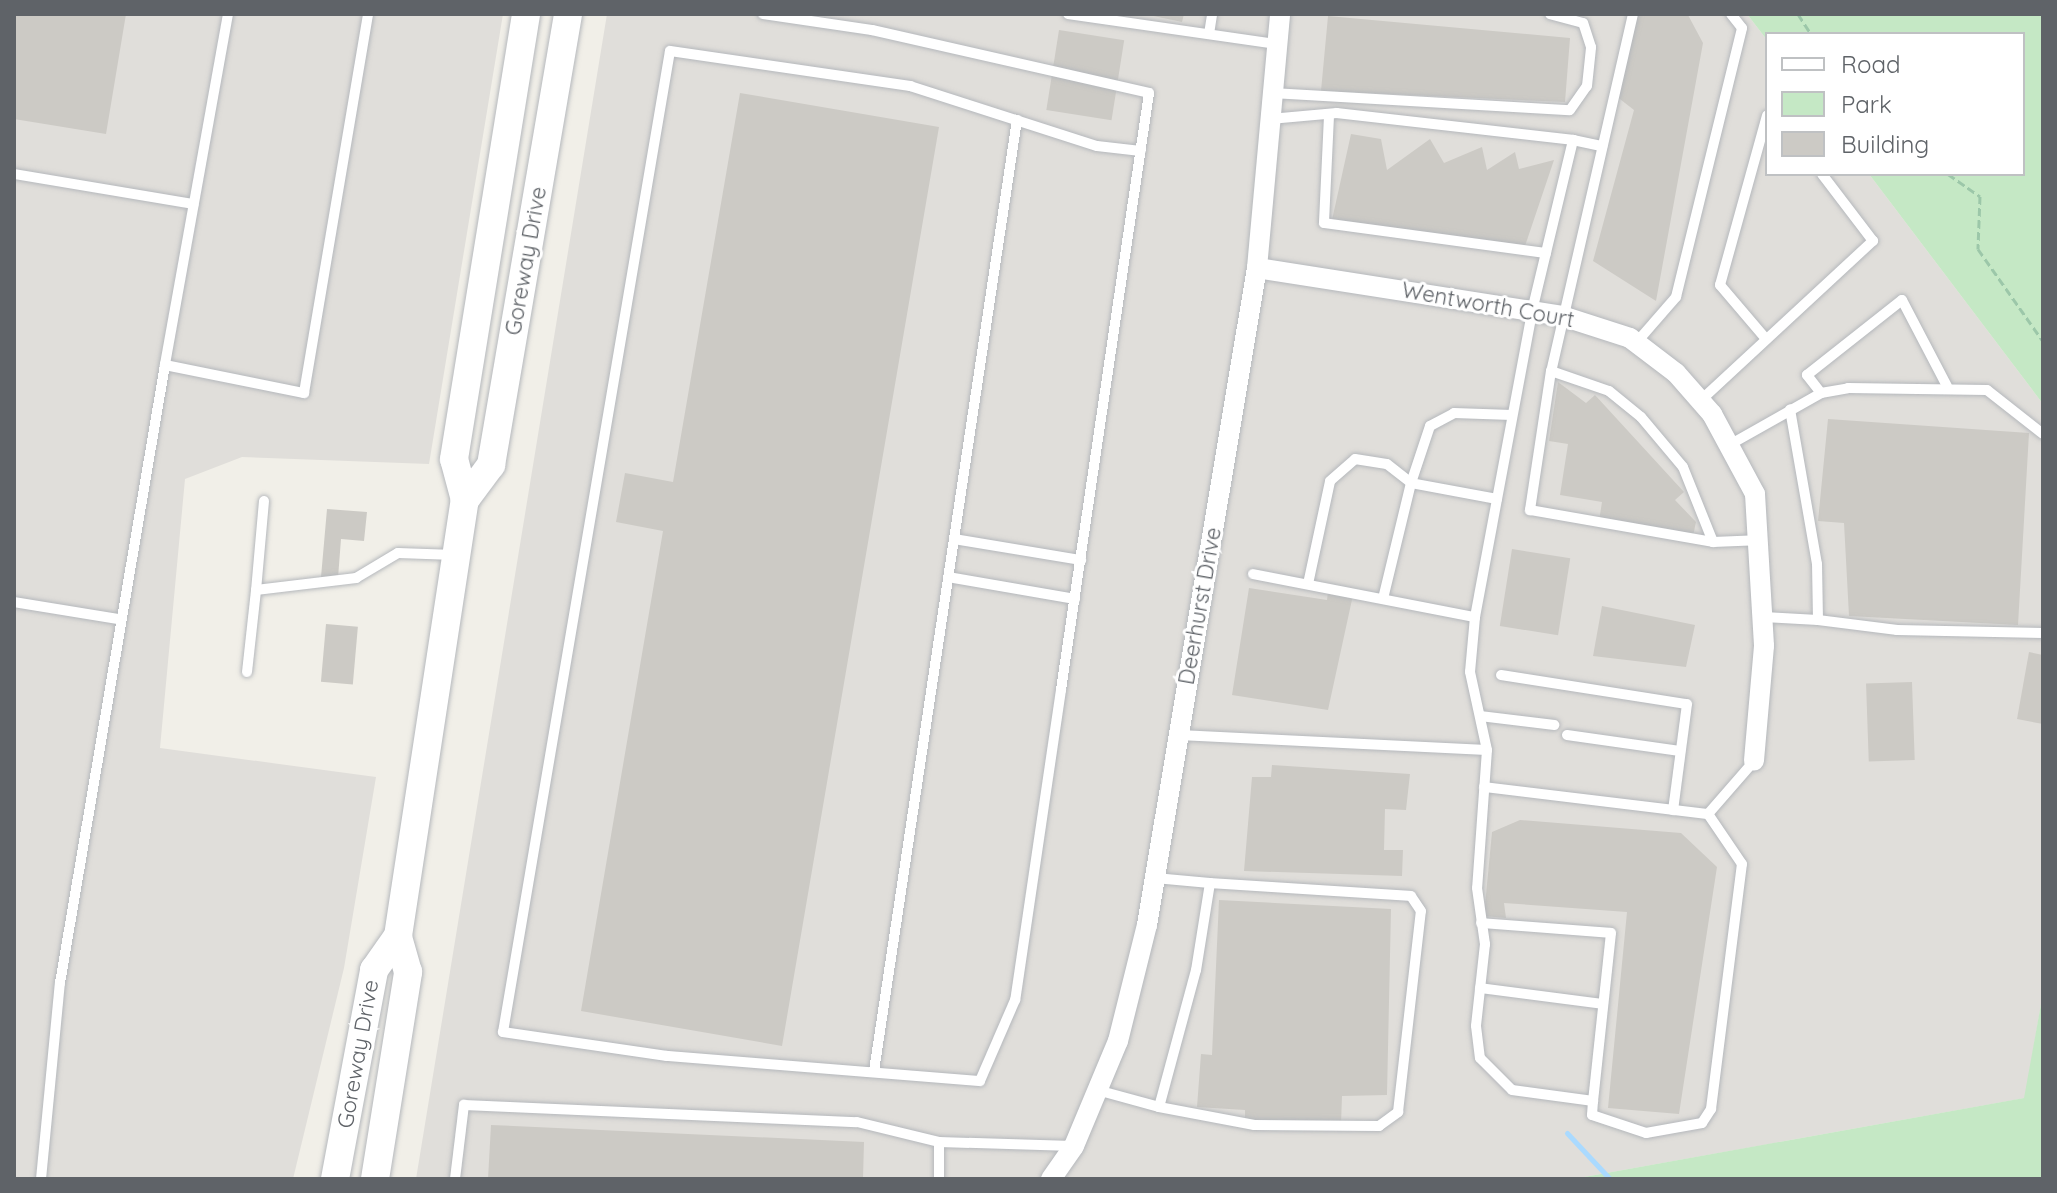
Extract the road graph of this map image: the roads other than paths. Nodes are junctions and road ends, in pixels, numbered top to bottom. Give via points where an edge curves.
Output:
1 (228, 14) edge
2 (368, 14) edge
3 (526, 14) edge
4 (568, 14) edge
5 (763, 14) edge
6 (1068, 14) edge
7 (1212, 14) edge
8 (1280, 14) edge
9 (1550, 14) edge
10 (1633, 14) edge
11 (1731, 14) edge
12 (1209, 34) junction
13 (1277, 44) junction
14 (1272, 93) junction
15 (1329, 116) junction
16 (1270, 119) junction
17 (1017, 120) junction
18 (1765, 122) edge
19 (1573, 140) junction
20 (1602, 146) junction
21 (1141, 151) junction
22 (14, 174) edge
23 (1824, 176) edge
24 (194, 204) junction
25 (1546, 253) junction
26 (1257, 268) junction
27 (1532, 311) junction
28 (1567, 317) junction
29 (1766, 339) junction
30 (1636, 343) junction
31 (165, 365) junction
32 (1551, 371) junction
33 (1947, 386) junction
34 (1821, 393) junction
35 (1700, 401) junction
36 (1790, 409) junction
37 (1512, 415) junction
38 (2043, 434) edge
39 (1731, 444) junction
40 (1411, 483) junction
41 (1497, 499) junction
42 (465, 500) junction
43 (264, 501) dead end
44 (954, 539) junction
45 (1762, 540) junction
46 (1713, 542) junction
47 (457, 555) junction
48 (1081, 560) junction
49 (1253, 574) dead end
50 (948, 577) junction
51 (1308, 584) junction
52 (256, 590) junction
53 (1075, 599) junction
54 (1383, 599) junction
55 (14, 602) edge
56 (1475, 617) junction
57 (1764, 617) junction
58 (118, 619) junction
59 (1818, 620) junction
60 (2043, 633) edge
61 (247, 672) dead end
62 (1501, 675) dead end
63 (1480, 716) junction
64 (1554, 725) dead end
65 (1179, 735) junction
66 (1567, 735) dead end
67 (1487, 750) junction
68 (1680, 751) junction
69 (1754, 761) joint
70 (1484, 787) junction
71 (1673, 810) junction
72 (1708, 814) junction
73 (1155, 878) junction
74 (1210, 883) junction
75 (1481, 923) junction
76 (398, 936) junction
77 (1480, 988) junction
78 (1603, 1004) junction
79 (874, 1071) junction
80 (1097, 1090) junction
81 (1593, 1101) junction
82 (1159, 1107) junction
83 (939, 1142) junction
84 (1074, 1146) junction
85 (41, 1179) edge
86 (335, 1179) edge
87 (375, 1179) edge
88 (455, 1179) edge
89 (939, 1179) edge
90 (1051, 1179) edge

1 - 24 lane
2 - 31 lane via 304,393
3 - 42 main road, Goreway Drive via 454,459
4 - 42 main road, Goreway Drive via 491,465
5 - 21 lane via 872,30 1149,93
6 - 12 lane
7 - 12 lane
8 - 13 street, Deerhurst Drive
9 - 14 lane via 1583,23 1591,47 1587,86 1570,110
10 - 20 lane
11 - 30 lane via 1742,28 1676,297
12 - 13 lane
13 - 14 street, Deerhurst Drive
14 - 16 street, Deerhurst Drive
15 - 16 lane
15 - 19 lane via 1502,127
15 - 25 lane via 1324,223
16 - 26 street, Deerhurst Drive
17 - 21 lane via 1097,146
17 - 44 lane
17 - 79 lane via 910,86 670,51 503,1032 667,1056
18 - 29 lane via 1720,285
19 - 20 lane
19 - 25 lane
20 - 28 lane via 1570,273 1575,290
21 - 48 lane
22 - 24 lane
23 - 29 lane via 1873,241
24 - 31 lane
25 - 27 lane
26 - 27 street, Wentworth Court
26 - 65 street, Deerhurst Drive
27 - 28 street, Wentworth Court
27 - 37 lane
28 - 30 street, Wentworth Court
28 - 32 lane
29 - 35 lane
30 - 35 street, Wentworth Court
31 - 58 lane
32 - 46 lane via 1609,391 1641,417 1683,467
32 - 46 lane via 1530,510
33 - 34 lane
33 - 34 lane via 1902,300 1807,375
33 - 38 lane via 1987,390
34 - 36 lane
35 - 39 street, Wentworth Court
36 - 39 lane
36 - 59 lane via 1817,564
37 - 40 lane via 1454,413 1430,426
37 - 41 lane
39 - 45 street, Wentworth Court via 1755,494
40 - 41 lane
40 - 51 lane via 1387,464 1355,459 1341,468 1330,481
40 - 54 lane
41 - 56 lane
42 - 47 main road, Goreway Drive
43 - 52 lane
44 - 48 lane
44 - 50 lane
45 - 46 lane
45 - 57 street, Wentworth Court
47 - 52 lane via 398,553 356,578
47 - 76 main road, Goreway Drive
48 - 53 lane
49 - 51 lane
50 - 53 lane
50 - 79 lane
51 - 54 lane
52 - 61 lane
53 - 79 lane via 1015,1000 980,1081
54 - 56 lane
55 - 58 lane
56 - 63 lane via 1470,672
57 - 59 lane
57 - 69 street, Wentworth Court
58 - 85 lane via 60,983
59 - 60 lane via 1897,630
62 - 68 lane via 1687,704
63 - 64 lane
63 - 67 lane
65 - 67 lane
65 - 73 street, Deerhurst Drive
66 - 68 lane
67 - 70 lane
68 - 71 lane
69 - 72 lane
70 - 71 lane
70 - 75 lane
71 - 72 lane
72 - 81 lane via 1742,864 1711,1109 1688,1131 1646,1133 1592,1115
73 - 74 lane
73 - 80 street, Deerhurst Drive via 1118,1041
74 - 82 lane via 1196,970
74 - 82 lane via 1411,896 1421,911 1398,1112 1379,1126 1254,1125
75 - 77 lane
75 - 78 lane via 1611,933
76 - 86 main road, Goreway Drive via 374,970
76 - 87 main road, Goreway Drive via 408,972
77 - 78 lane
77 - 81 lane via 1480,1058 1494,1077 1512,1090
78 - 81 lane
80 - 82 lane
80 - 84 street, Deerhurst Drive
83 - 84 lane
83 - 88 lane via 857,1122 464,1105
83 - 89 lane
84 - 90 street, Deerhurst Drive

